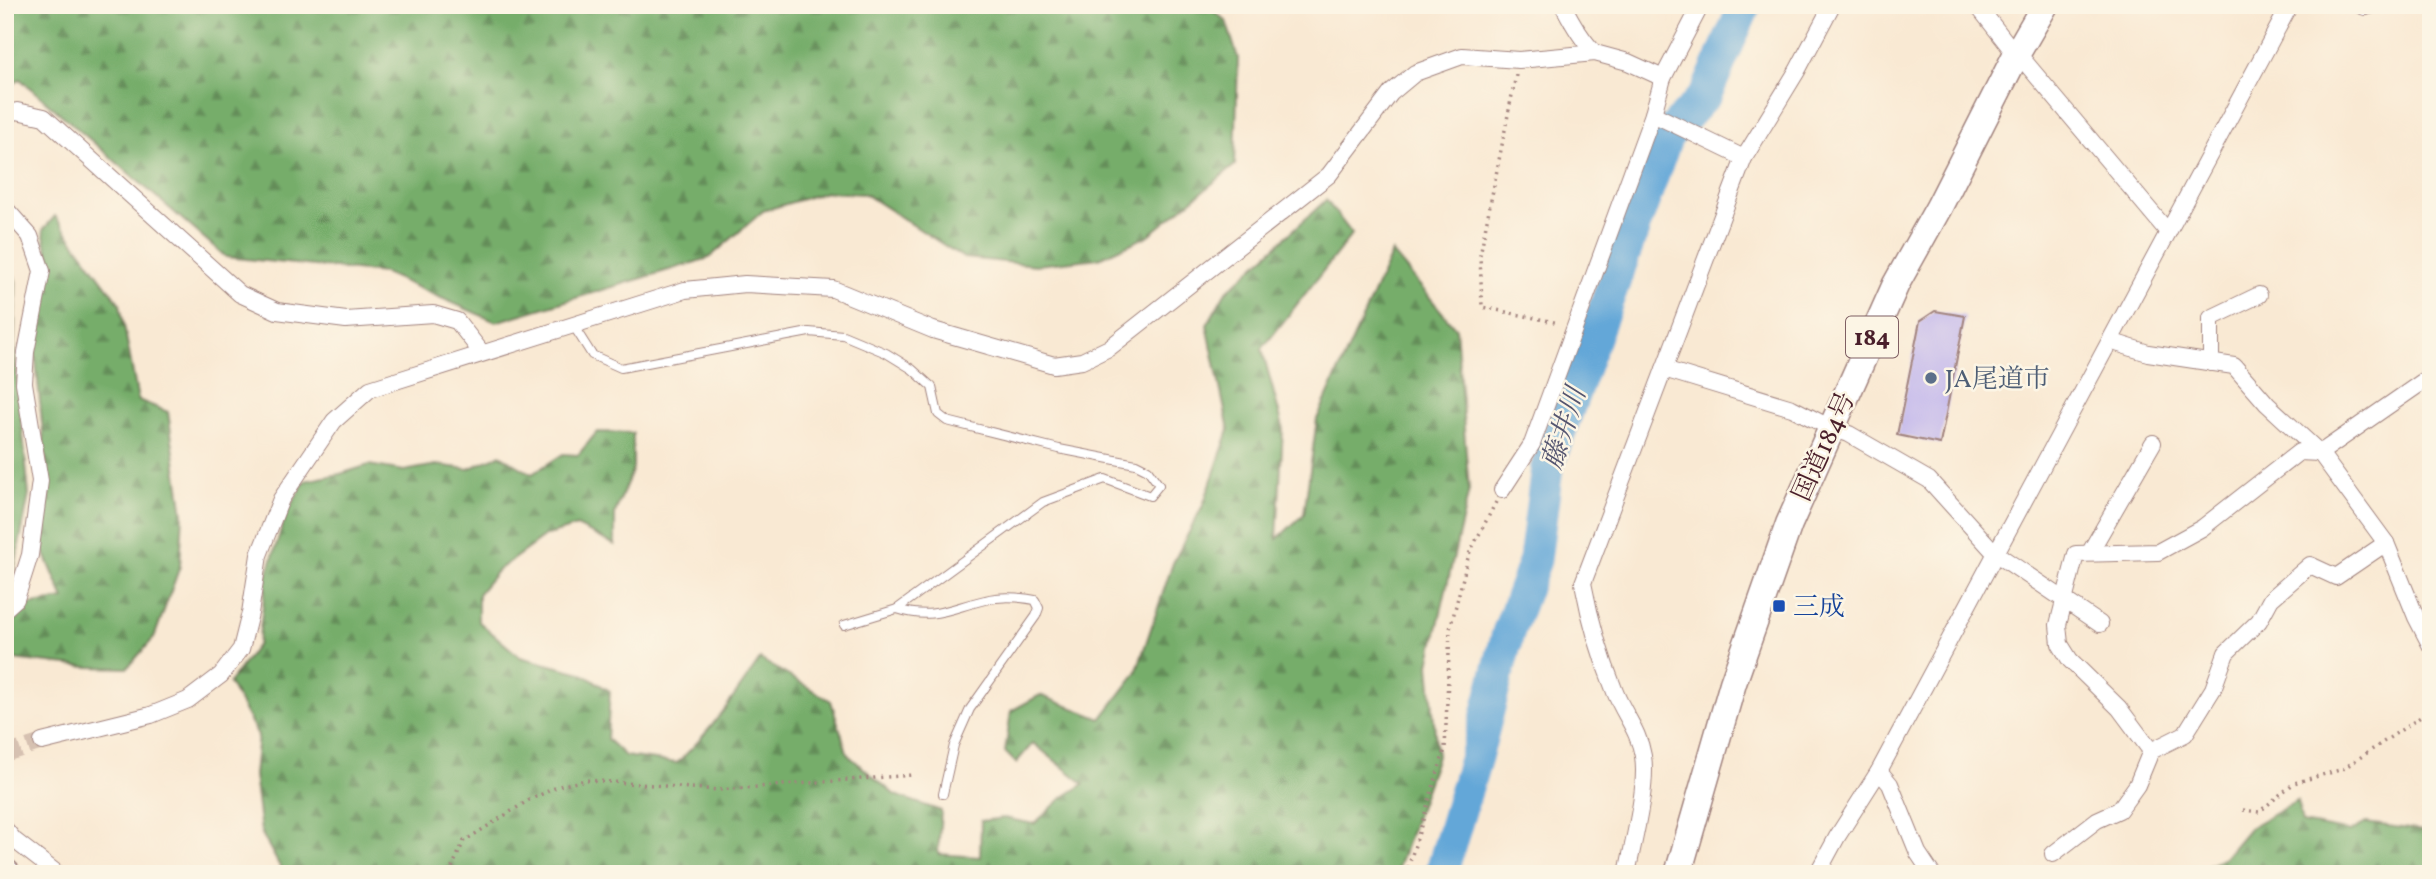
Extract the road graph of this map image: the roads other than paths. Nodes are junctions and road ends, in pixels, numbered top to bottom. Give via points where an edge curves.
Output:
1 (1563, 5) edge
2 (1701, 5) edge
3 (1832, 5) edge
4 (1977, 5) edge
5 (2045, 5) edge
6 (2290, 5) edge
7 (2360, 5) edge
8 (2373, 5) edge
9 (1595, 52) junction
10 (2016, 55) junction
11 (1663, 78) junction
12 (5, 115) edge
13 (1657, 116) junction
14 (1744, 158) junction
15 (5, 208) edge
16 (2168, 232) junction
17 (2259, 295) dead end
18 (573, 325) junction
19 (2109, 341) junction
20 (482, 353) junction
21 (2211, 363) junction
22 (1664, 369) junction
23 (2431, 376) edge
24 (1831, 428) junction
25 (2153, 443) dead end
26 (2320, 453) junction
27 (1502, 490) road end
28 (2386, 543) junction
29 (2090, 552) junction
30 (1995, 553) junction
31 (2064, 600) junction
32 (5, 609) edge
33 (897, 610) junction
34 (2100, 624) dead end
35 (844, 625) dead end
36 (2431, 646) edge
37 (42, 742) tunnel mouth
38 (2151, 751) junction
39 (1879, 771) junction
40 (943, 794) dead end
41 (5, 829) edge
42 (2053, 854) dead end
43 (1678, 873) edge
44 (58, 874) edge
45 (1627, 874) edge
46 (1817, 874) edge
47 (1932, 874) edge

1 - 9 street
2 - 11 street
3 - 14 street
4 - 10 street
5 - 10 highway, 国道184号 / 184
6 - 16 street
7 - 8 street
9 - 11 street
9 - 18 street via 1519,60 1462,57 1415,73 1391,93 1329,176 1109,348 1082,361 1054,365 986,347 832,289 745,284 685,290
10 - 16 street
10 - 24 highway, 国道184号 / 184 via 1896,284
11 - 13 street
12 - 20 street via 17,111 44,117 240,294 277,311 346,320 433,314 457,321
13 - 14 street
13 - 27 street via 1532,444
14 - 22 street
15 - 32 street via 30,236 41,271 24,383 40,481 30,555 16,599
16 - 19 street
17 - 21 street via 2211,318
18 - 20 street
18 - 33 lane via 592,355 621,368 809,332 843,335 912,369 932,387 938,415 947,421 1136,464 1148,470 1159,485 1150,496 1105,479 1043,502
19 - 21 street via 2148,353
19 - 30 street
20 - 37 street via 370,388 334,421 281,499 259,555 241,649 221,675 188,700 150,715
21 - 26 street via 2234,366
22 - 24 street via 1792,408
22 - 45 street via 1583,583 1615,694 1638,733 1644,759
23 - 26 street
24 - 30 street via 1929,480
24 - 43 highway, 国道184号 / 184 via 1789,524 1737,671
25 - 29 street
26 - 28 street
26 - 29 street via 2299,452 2202,528 2158,552
28 - 36 street
28 - 38 street via 2336,577 2310,565 2271,599 2259,621 2226,653 2213,689 2185,734
29 - 31 street via 2076,554
30 - 31 street
30 - 39 street
31 - 34 street
31 - 38 street via 2058,625 2060,644
33 - 35 lane
33 - 40 lane via 915,615 946,613 987,599 1020,597 1035,600 1039,608 970,709 954,745
38 - 42 street via 2137,785 2119,810 2096,820
39 - 46 street
39 - 47 street via 1890,784 1918,853
41 - 44 street

